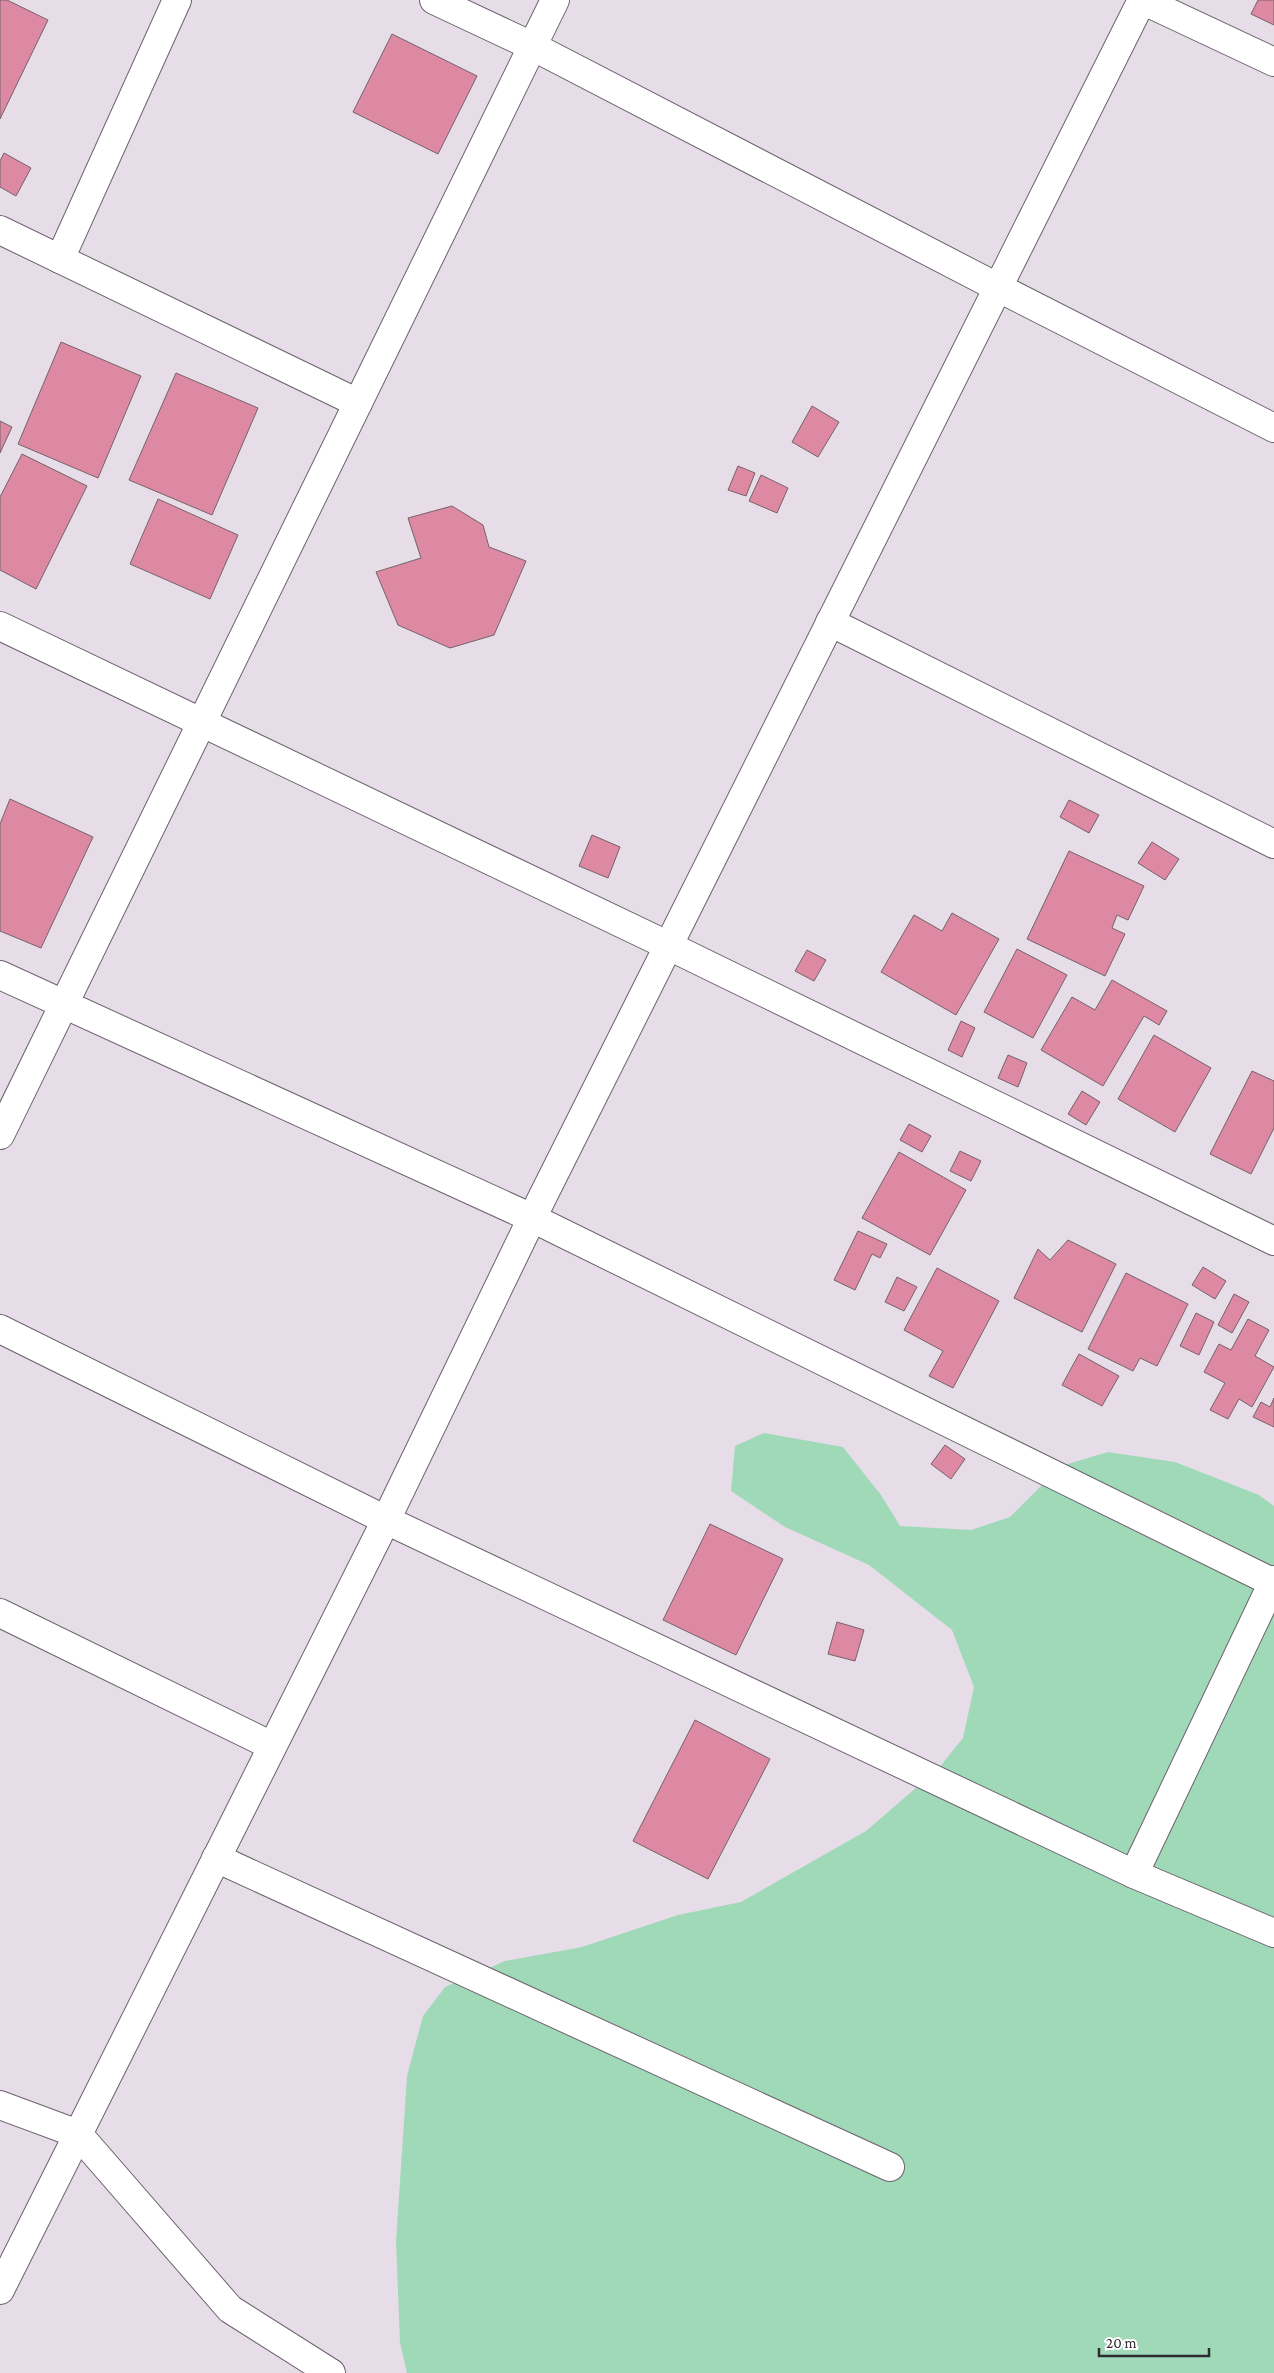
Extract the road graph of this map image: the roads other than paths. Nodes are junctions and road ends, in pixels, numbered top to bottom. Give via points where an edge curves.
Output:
1 (177, 0) edge
2 (434, 0) edge
3 (554, 0) edge
4 (1142, 0) edge
5 (532, 46) junction
6 (1274, 62) edge
7 (0, 230) edge
8 (60, 259) junction
9 (997, 288) junction
10 (358, 403) junction
11 (1274, 428) edge
12 (830, 622) junction
13 (0, 626) edge
14 (200, 723) junction
15 (1274, 844) edge
16 (669, 946) junction
17 (0, 975) edge
18 (63, 1004) junction
19 (0, 1135) edge
20 (532, 1218) junction
21 (1274, 1241) edge
22 (0, 1329) edge
23 (386, 1520) junction
24 (1274, 1582) edge
25 (0, 1613) edge
26 (272, 1746) junction
27 (216, 1858) junction
28 (1134, 1874) junction
29 (1274, 1933) edge
30 (0, 2105) edge
31 (78, 2134) junction
32 (890, 2168) dead end
33 (0, 2290) edge
34 (331, 2373) edge

1 - 8 street
2 - 5 street
3 - 5 street
4 - 6 street
4 - 9 street
5 - 9 street
5 - 10 street
7 - 8 street
8 - 10 street
9 - 11 street
9 - 12 street
10 - 14 street
12 - 15 street
12 - 16 street
13 - 14 street
14 - 16 street
14 - 18 street
16 - 20 street
16 - 21 street
17 - 18 street
18 - 19 street
18 - 20 street
20 - 23 street
20 - 24 street
22 - 23 street
23 - 26 street
23 - 28 street
24 - 28 street
25 - 26 street
26 - 27 street
27 - 31 street
27 - 32 street
28 - 29 street
30 - 31 street
31 - 33 street
31 - 34 street via 230,2309

